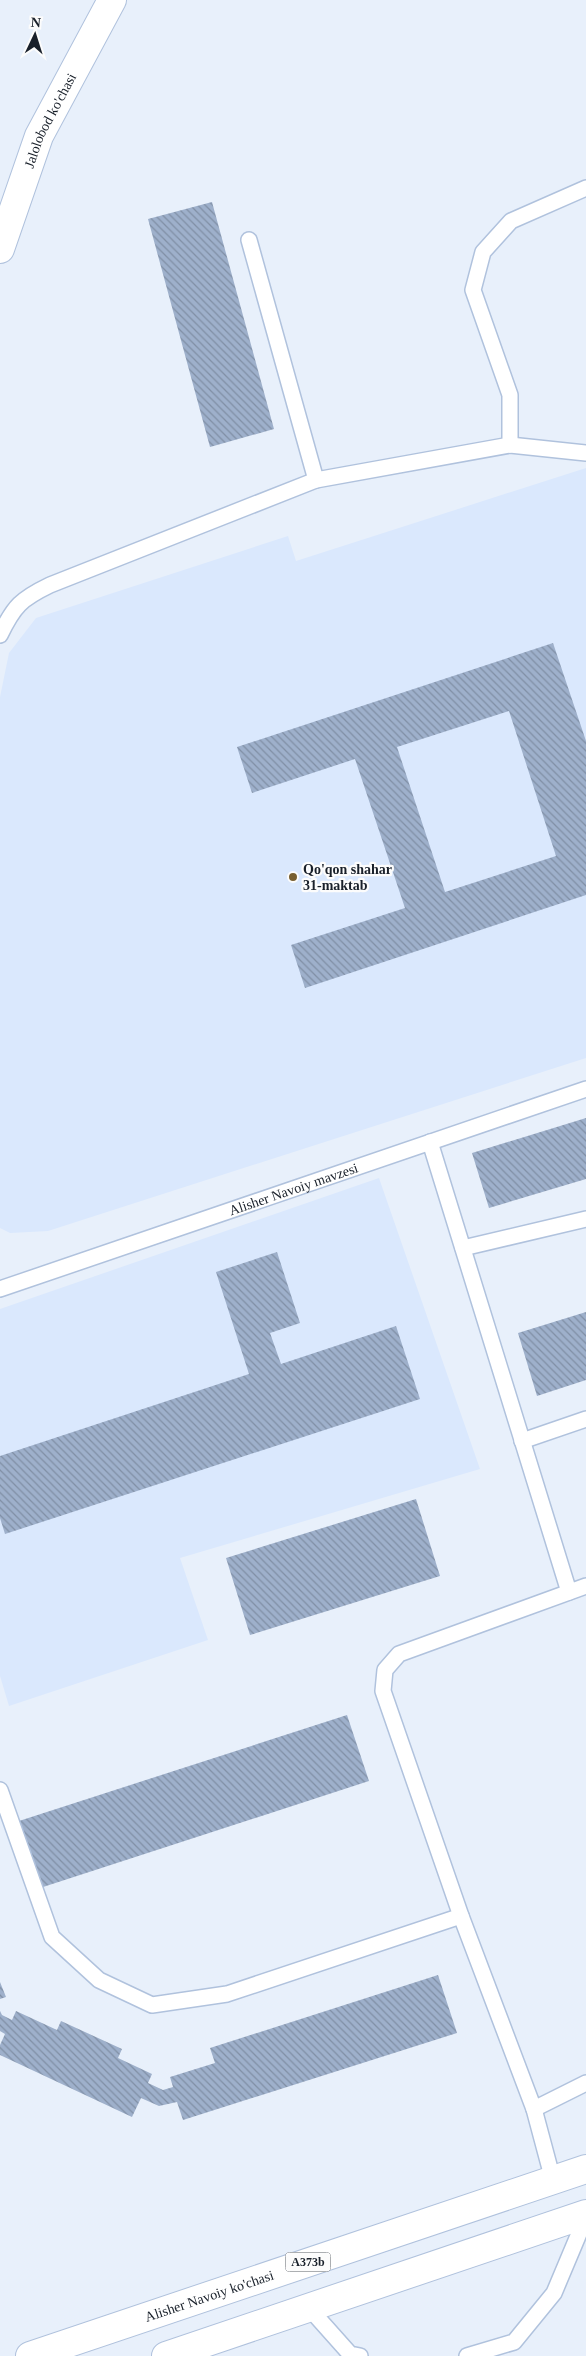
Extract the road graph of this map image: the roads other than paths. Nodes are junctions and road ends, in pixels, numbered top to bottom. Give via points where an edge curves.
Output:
1 (112, 0) edge
2 (586, 188) edge
3 (249, 240) dead end
4 (0, 249) edge
5 (510, 445) junction
6 (586, 453) edge
7 (316, 480) junction
8 (0, 636) edge
9 (586, 1089) edge
10 (430, 1142) junction
11 (586, 1219) edge
12 (463, 1248) junction
13 (0, 1289) edge
14 (586, 1419) edge
15 (522, 1441) junction
16 (586, 1586) edge
17 (568, 1592) junction
18 (0, 1790) edge
19 (461, 1916) junction
20 (586, 2083) edge
21 (534, 2109) junction
22 (586, 2169) edge
23 (553, 2180) junction
24 (586, 2215) edge
25 (308, 2308) junction
26 (178, 2354) edge
27 (30, 2356) edge
28 (360, 2356) edge
29 (467, 2356) edge

1 - 4 main road, Jalolobod ko'chasi via 39,136
2 - 5 lane via 511,221 483,252 473,290 510,395
3 - 7 lane
5 - 6 lane
5 - 7 lane
7 - 8 lane via 27,596 10,614
9 - 10 lane, Alisher Navoiy mavzesi
10 - 12 lane
10 - 13 lane, Alisher Navoiy mavzesi
11 - 12 lane
12 - 15 lane
14 - 15 lane
15 - 17 lane
16 - 17 lane
17 - 19 lane via 399,1654 385,1670 383,1691
18 - 19 lane via 52,1937 99,1980 152,2005 227,1994
19 - 21 lane
20 - 21 lane
21 - 23 lane
22 - 23 main road, Alisher Navoiy ko'chasi / A373b
23 - 27 main road, Alisher Navoiy ko'chasi / A373b
24 - 25 main road
24 - 29 lane via 554,2293 514,2342
25 - 26 main road
25 - 28 lane via 350,2354

